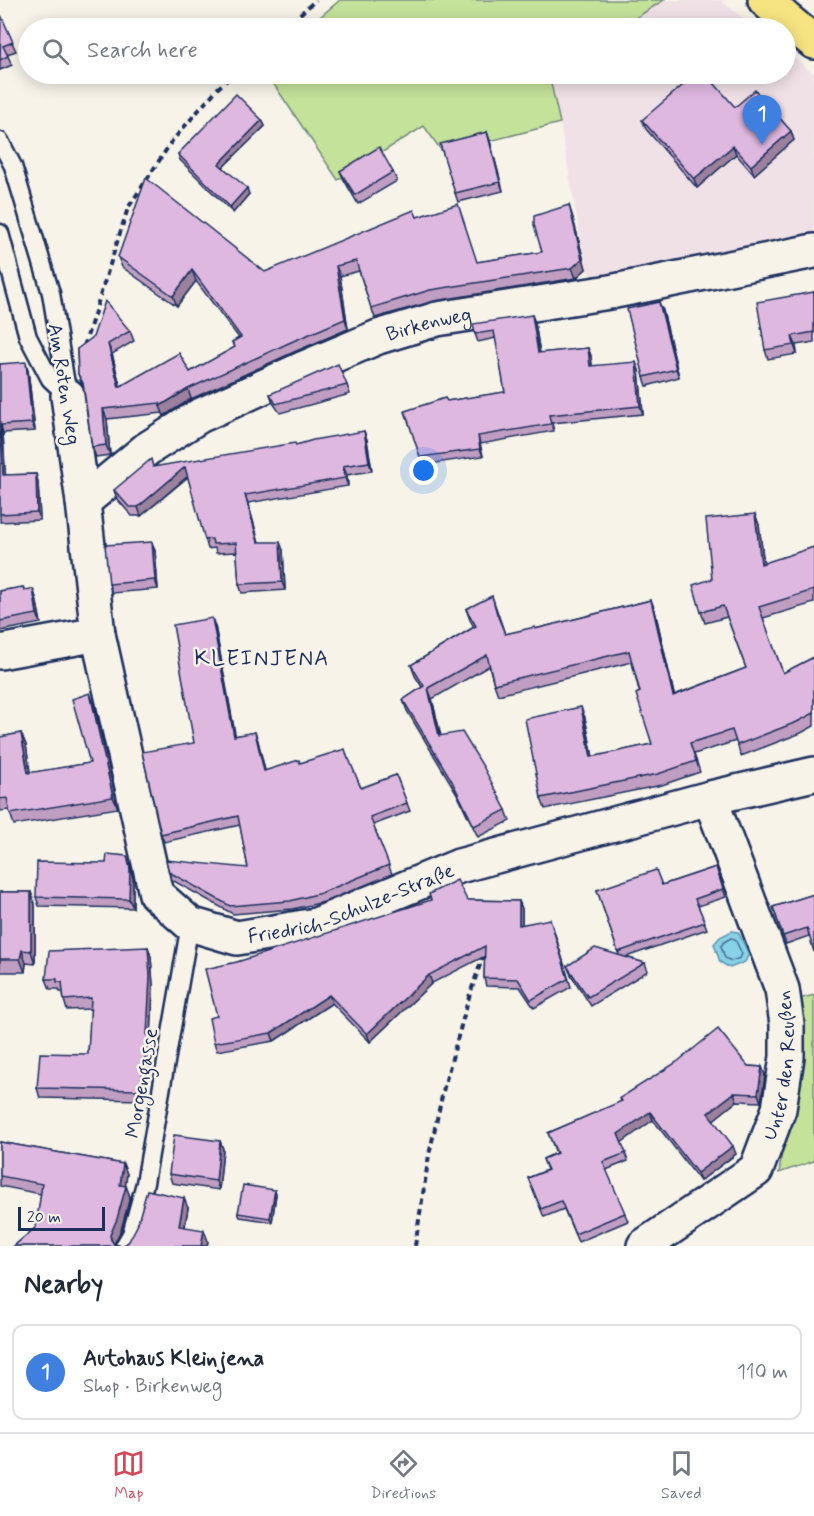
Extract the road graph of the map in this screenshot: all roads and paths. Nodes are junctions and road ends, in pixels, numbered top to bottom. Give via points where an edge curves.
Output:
1 (316, 0) edge
2 (765, 0) edge
3 (295, 18) edge
4 (785, 18) edge
5 (796, 27) edge
6 (814, 42) edge
7 (223, 84) edge
8 (0, 141) edge
9 (0, 233) edge
10 (814, 251) edge
11 (82, 352) edge
12 (68, 396) junction
13 (83, 502) junction
14 (98, 634) junction
15 (0, 652) edge
16 (814, 774) edge
17 (711, 798) junction
18 (190, 924) junction
19 (483, 944) edge
20 (124, 1246) edge
21 (415, 1246) edge
22 (644, 1246) edge

1 - 3 path
2 - 4 main road
5 - 6 main road
7 - 11 path via 172,141 128,208
8 - 12 lane, Am Roten Weg via 13,166 51,293
9 - 12 lane via 28,338 50,379
10 - 13 street, Birkenweg via 610,292 437,319 378,338 199,417 147,449
12 - 13 street, Am Roten Weg
13 - 14 street, Am Roten Weg
14 - 15 street
14 - 18 street, Friedrich-Schulze-Straße via 156,894
16 - 17 street, Friedrich-Schulze-Straße
17 - 18 street, Friedrich-Schulze-Straße via 459,866 316,925 237,938
17 - 22 street, Unter den Reußen via 782,989 787,1024 779,1109 756,1170
18 - 20 lane, Morgengasse via 145,1183
19 - 21 path via 483,956 431,1144

